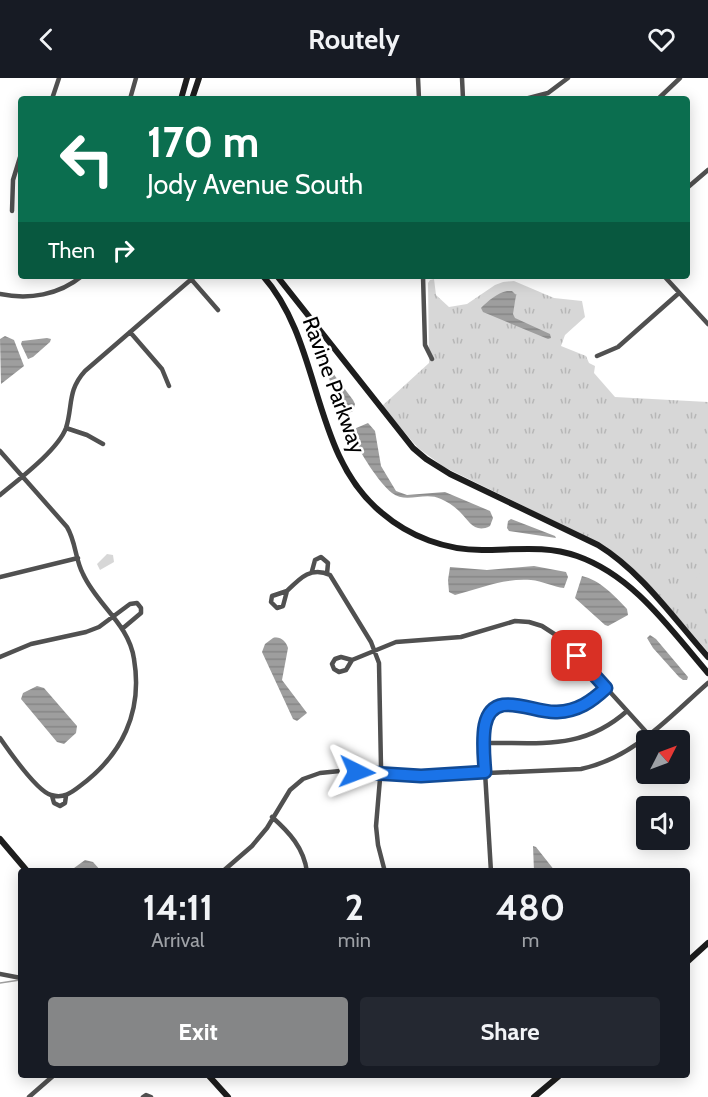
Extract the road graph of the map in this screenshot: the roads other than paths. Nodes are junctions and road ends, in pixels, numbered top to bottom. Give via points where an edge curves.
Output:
1 (59, 78) edge
2 (136, 78) edge
3 (187, 78) edge
4 (199, 78) edge
5 (418, 78) edge
6 (462, 78) edge
7 (568, 78) edge
8 (680, 78) edge
9 (53, 96) edge
10 (131, 96) edge
11 (182, 96) edge
12 (193, 96) edge
13 (419, 96) edge
14 (463, 96) edge
15 (539, 96) edge
16 (661, 96) edge
17 (18, 164) edge
18 (708, 170) edge
19 (690, 185) edge
20 (12, 211) dead end
21 (77, 279) edge
22 (192, 279) edge
23 (194, 279) edge
24 (266, 279) edge
25 (279, 279) edge
26 (423, 279) edge
27 (667, 279) edge
28 (680, 293) junction
29 (0, 294) edge
30 (218, 310) dead end
31 (708, 324) edge
32 (130, 332) junction
33 (597, 356) dead end
34 (432, 359) dead end
35 (169, 386) dead end
36 (66, 428) junction
37 (103, 444) dead end
38 (0, 451) edge
39 (22, 476) junction
40 (0, 495) edge
41 (78, 558) junction
42 (312, 571) junction
43 (327, 573) junction
44 (0, 577) edge
45 (287, 591) dead end
46 (113, 616) junction
47 (122, 629) junction
48 (375, 649) junction
49 (0, 657) edge
50 (708, 657) edge
51 (352, 660) dead end
52 (708, 673) edge
53 (708, 683) edge
54 (606, 688) junction
55 (627, 711) junction
56 (644, 730) edge
57 (655, 730) edge
58 (0, 738) edge
59 (484, 743) junction
60 (636, 745) edge
61 (485, 772) junction
62 (381, 774) junction
63 (52, 796) junction
64 (66, 796) junction
65 (272, 817) junction
66 (0, 839) edge
67 (25, 868) edge
68 (227, 868) edge
69 (307, 868) edge
70 (384, 868) edge
71 (491, 868) edge
72 (708, 944) edge
73 (690, 959) edge
74 (0, 974) edge
75 (18, 977) edge
76 (51, 1078) edge
77 (211, 1078) edge
78 (558, 1078) edge
79 (559, 1078) edge
80 (29, 1097) edge
81 (228, 1097) edge
82 (534, 1097) edge
83 (539, 1097) edge

1 - 9 street
2 - 10 street
3 - 11 street
4 - 12 street
5 - 13 street
6 - 14 street
7 - 15 street
8 - 16 street
17 - 20 street
18 - 19 street
21 - 29 street via 39,296
22 - 32 street
23 - 30 street
24 - 52 street, Ravine Parkway via 294,323 341,461 357,488 377,509 409,531 446,546 550,550 595,563 638,594
25 - 50 street, Ravine Parkway via 413,448 440,468 613,555
26 - 34 street via 425,345
27 - 28 street
28 - 31 street
28 - 33 street via 618,346
32 - 35 street via 163,371
32 - 36 street via 79,378 71,394
36 - 37 street
36 - 39 street via 55,447
38 - 39 street
39 - 40 street
39 - 41 street via 67,527
41 - 44 street
41 - 46 street via 84,577
42 - 43 street
42 - 43 street via 314,561 321,557 328,563
42 - 45 street
43 - 48 street
46 - 47 street
46 - 47 street via 131,603 140,607 139,616
46 - 49 street via 86,632 19,648
47 - 64 street via 135,661 135,705 130,722 124,738 103,766
48 - 51 street
48 - 54 street via 403,640 461,637 510,622 529,622 562,639
48 - 62 street via 381,671
53 - 57 street
54 - 55 street
54 - 59 street via 590,703 565,711 544,712 511,703 500,706 487,719
55 - 56 street
55 - 59 street via 602,730 572,741
58 - 63 street via 12,756
59 - 61 street
60 - 61 street via 623,755 581,769
61 - 62 street
61 - 71 street
62 - 65 street via 340,771 303,780 290,790
62 - 70 street via 376,826
63 - 64 street
63 - 64 street via 60,806
65 - 68 street via 252,846
65 - 69 street via 294,839
66 - 67 street
72 - 73 street
74 - 75 street
76 - 80 street
77 - 81 street
78 - 82 street
79 - 83 street

